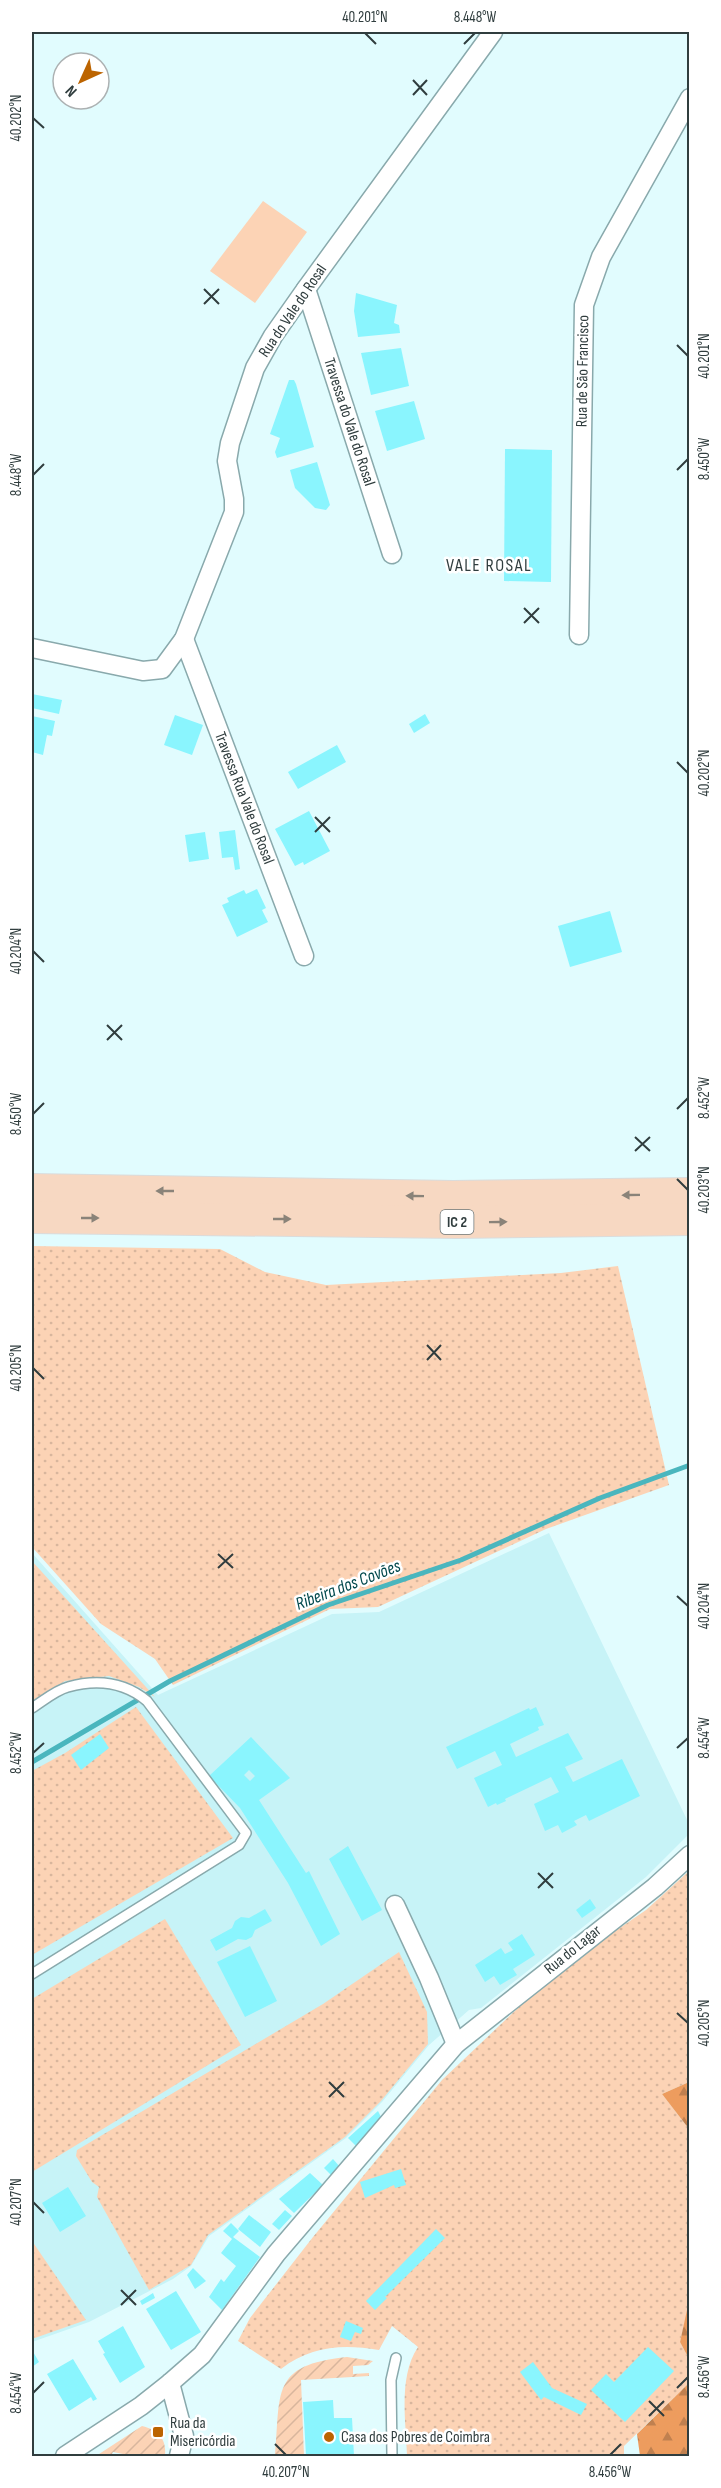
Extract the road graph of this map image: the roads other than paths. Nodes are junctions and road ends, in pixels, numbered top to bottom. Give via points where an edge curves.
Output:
1 (493, 32) edge
2 (690, 98) edge
3 (306, 289) junction
4 (392, 554) dead end
5 (579, 635) dead end
6 (184, 639) junction
7 (32, 648) edge
8 (304, 956) dead end
9 (32, 1190) edge
10 (690, 1194) edge
11 (224, 1205) junction
12 (32, 1217) edge
13 (690, 1219) edge
14 (32, 1708) edge
15 (690, 1855) edge
16 (395, 1905) dead end
17 (32, 1974) edge
18 (456, 2044) junction
19 (396, 2358) dead end
20 (170, 2383) junction
21 (65, 2457) edge
22 (179, 2457) edge
23 (392, 2457) edge

1 - 3 street, Rua do Vale do Rosal
2 - 5 street, Rua de São Francisco via 601,257 584,305
3 - 4 street, Travessa do Vale do Rosal
3 - 6 street, Rua do Vale do Rosal via 255,368 227,460 234,512
6 - 7 street, Rua do Vale do Rosal via 162,669 143,671
6 - 8 street, Travessa Rua Vale do Rosal
11 -> 9 highway, IC 2
10 -> 11 highway, IC 2
12 -> 11 highway, IC 2
11 -> 13 highway, IC 2 via 457,1222
14 - 17 lane via 67,1687 108,1682 135,1691 147,1701 246,1833 239,1845
15 - 18 street, Rua do Lagar
16 - 18 street
18 - 20 street via 276,2254 202,2355
19 - 23 lane via 391,2380
20 - 21 street
20 - 22 street via 184,2436

